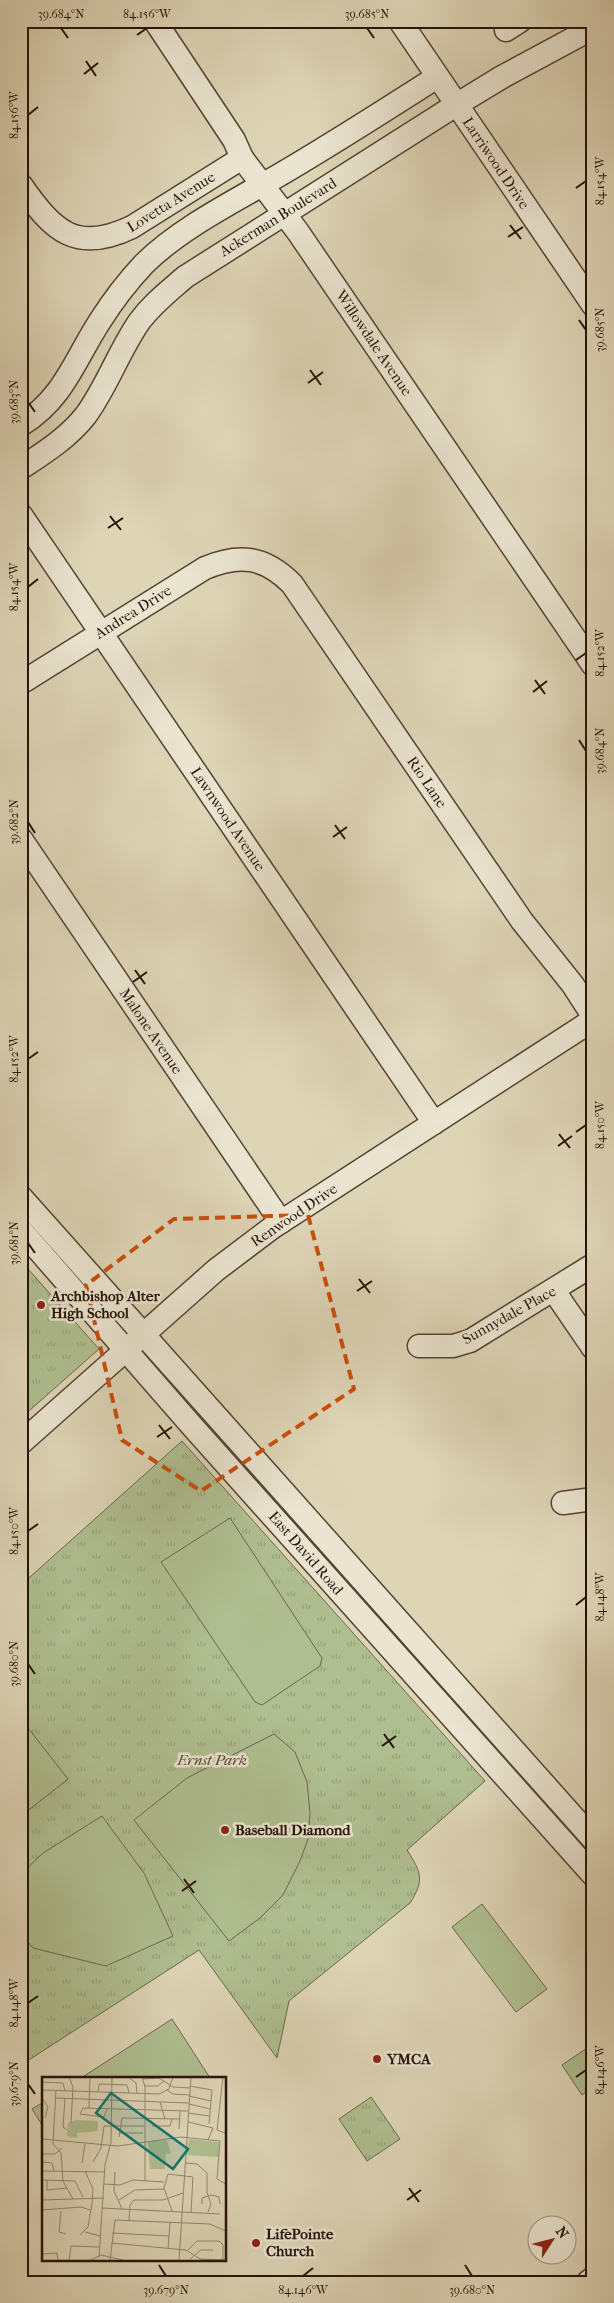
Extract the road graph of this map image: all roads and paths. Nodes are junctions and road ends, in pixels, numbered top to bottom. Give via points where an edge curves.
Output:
1 (155, 21) edge
2 (400, 21) edge
3 (593, 28) edge
4 (437, 77) junction
5 (456, 105) junction
6 (242, 158) junction
7 (21, 185) edge
8 (262, 185) junction
9 (284, 213) junction
10 (593, 305) edge
11 (21, 425) edge
12 (21, 468) edge
13 (21, 515) edge
14 (252, 560) joint
15 (101, 632) junction
16 (593, 665) edge
17 (21, 683) edge
18 (21, 839) edge
19 (593, 1016) edge
20 (593, 1020) edge
21 (434, 1123) junction
22 (21, 1197) edge
23 (282, 1222) junction
24 (21, 1230) edge
25 (593, 1265) edge
26 (554, 1291) junction
27 (144, 1335) junction
28 (419, 1346) dead end
29 (593, 1348) edge
30 (127, 1350) junction
31 (21, 1443) edge
32 (593, 1499) edge
33 (562, 1503) dead end
34 (430, 1656) junction
35 (412, 1673) junction
36 (593, 1839) edge
37 (593, 1875) edge
38 (593, 2278) edge
39 (588, 2282) edge

1 - 6 street, Willowdale Avenue via 234,140
2 - 4 street, Larriwood Drive
3 - 5 street, Ackerman Boulevard
4 - 5 street, Larriwood Drive
4 - 8 street
5 - 9 street, Ackerman Boulevard
5 - 10 street, Larriwood Drive
6 - 7 street, Lovetta Avenue via 132,227 98,239 80,238 52,224 40,213
6 - 8 street, Willowdale Avenue
8 - 9 street, Willowdale Avenue
8 - 11 street via 178,236 144,264 100,322 57,394
9 - 12 street, Ackerman Boulevard via 185,277 157,301 139,322 104,388 85,416 68,434
9 - 16 street, Willowdale Avenue
13 - 15 street, Lawnwood Avenue
14 - 15 street, Andrea Drive via 237,558 205,568
14 - 19 street, Rio Lane via 269,566 292,584 517,914
15 - 17 street, Andrea Drive
15 - 21 street, Lawnwood Avenue
18 - 23 street, Malone Avenue
20 - 21 street, Renwood Drive
21 - 23 street, Renwood Drive
22 - 27 street, East David Road
23 - 27 street, Renwood Drive via 216,1270
24 - 30 street, East David Road
25 - 26 street, Sunnydale Place
26 - 28 street, Sunnydale Place via 470,1341 453,1346
26 - 29 street
27 - 30 street, Renwood Drive
27 - 34 street, East David Road
30 - 31 street, Renwood Drive
30 - 35 street, East David Road
32 - 33 street
34 - 35 street
34 - 36 street, East David Road
35 - 37 street, East David Road
38 - 39 street

